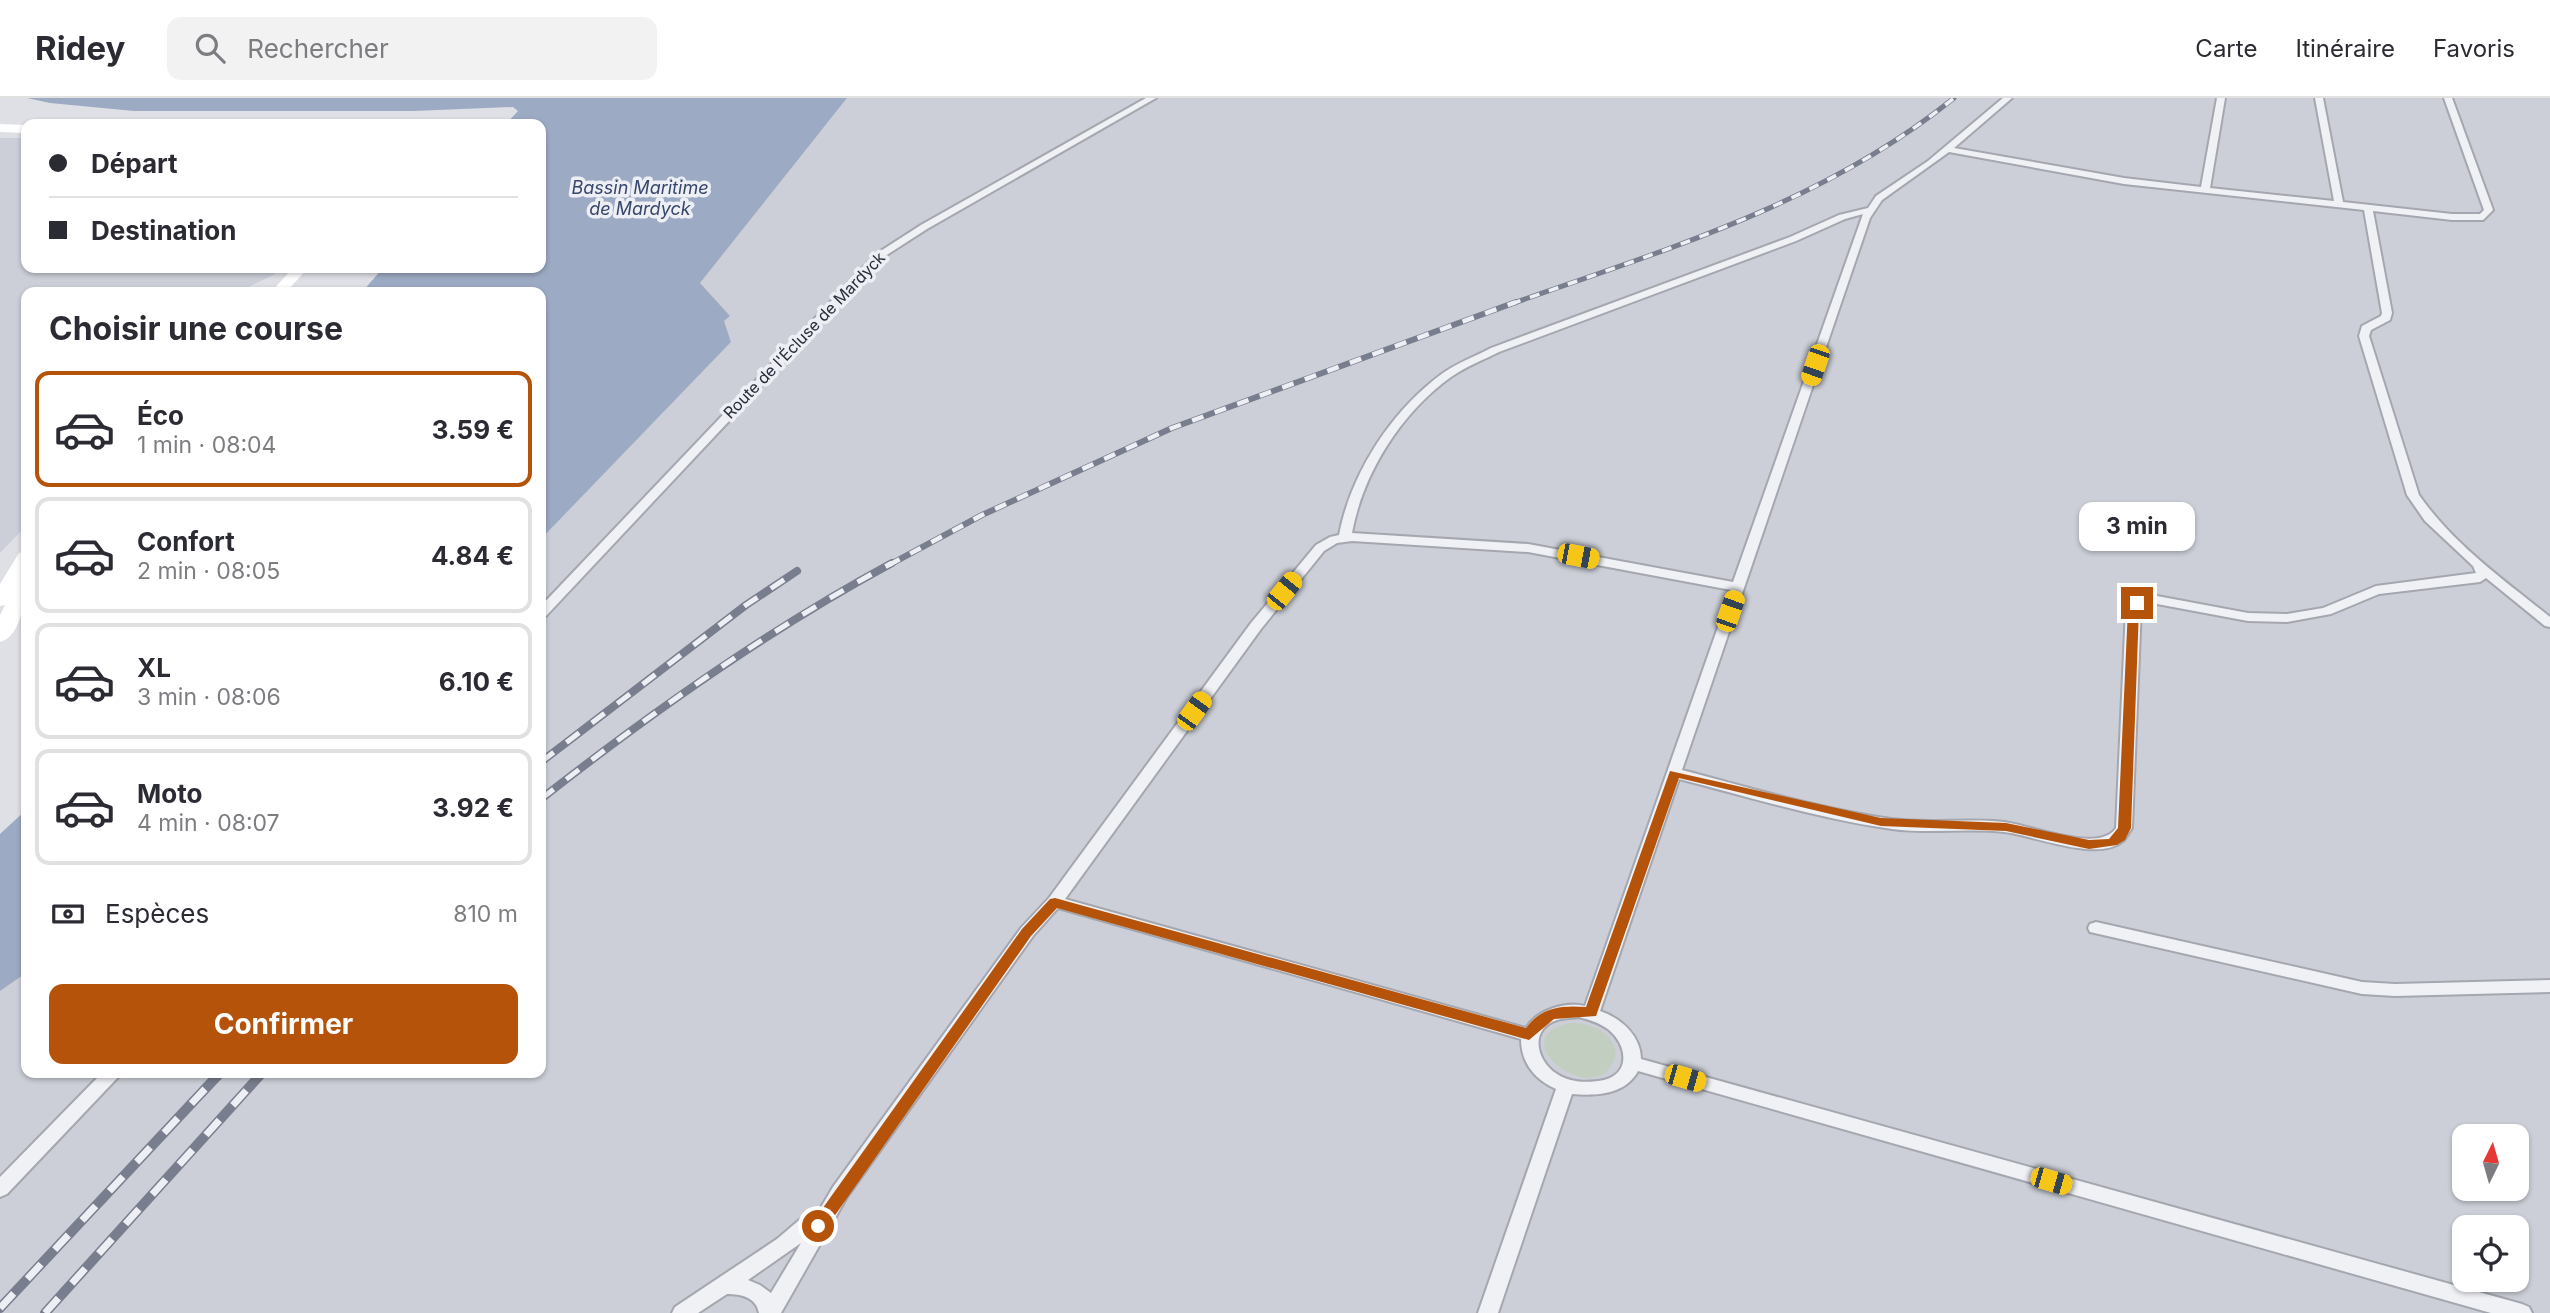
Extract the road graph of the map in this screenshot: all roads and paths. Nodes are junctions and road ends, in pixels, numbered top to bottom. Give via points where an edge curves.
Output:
1 (1152, 98) edge
2 (2008, 98) edge
3 (2221, 98) edge
4 (2319, 98) edge
5 (2448, 98) edge
6 (0, 130) edge
7 (21, 130) edge
8 (1947, 149) junction
9 (2205, 190) junction
10 (2339, 203) junction
11 (2368, 207) junction
12 (1869, 210) junction
13 (296, 273) edge
14 (307, 273) edge
15 (283, 287) edge
16 (294, 287) edge
17 (1345, 537) junction
18 (21, 565) edge
19 (2482, 569) junction
20 (1737, 587) junction
21 (21, 590) edge
22 (0, 600) edge
23 (546, 608) edge
24 (2550, 624) edge
25 (0, 636) edge
26 (1675, 774) junction
27 (1055, 902) junction
28 (2096, 928) dead end
29 (2550, 986) edge
30 (1591, 1013) junction
31 (1529, 1034) junction
32 (1632, 1063) junction
33 (108, 1078) edge
34 (1566, 1086) junction
35 (0, 1189) edge
36 (840, 1192) junction
37 (724, 1285) junction
38 (682, 1313) edge
39 (769, 1313) edge
40 (1488, 1313) edge
41 (2522, 1313) edge

1 - 23 street, Route de l'Écluse de Mardyck via 879,256
2 - 8 street
3 - 9 street
4 - 10 street
5 - 11 street via 2488,215 2460,218
6 - 7 main road
8 - 9 street via 2097,177
8 - 12 street
9 - 10 street
10 - 11 street
11 - 19 street via 2387,316 2366,328 2364,336 2405,477 2424,513
12 - 17 street via 1495,350 1448,374 1415,401 1371,462 1350,510
12 - 20 street
13 - 15 main road
14 - 16 main road
17 - 20 street via 1528,548
17 - 27 street via 1320,548 1256,626
18 - 22 main road
19 - 24 street
19 - 26 street via 2476,580 2376,590 2326,611 2297,617 2257,618 2157,600 2137,603 2133,608 2124,828 2117,840 2106,844 2006,827 1881,822
20 - 26 street
21 - 25 main road
26 - 30 street
27 - 31 street
27 - 36 street via 1027,932
28 - 29 street via 2362,988
30 - 31 street via 1550,1014
30 - 32 street via 1625,1033 1632,1045
31 - 34 street via 1527,1048 1535,1067
32 - 34 street via 1625,1076 1605,1087
32 - 41 street
33 - 35 street
34 - 40 street
36 - 37 street via 795,1236
36 - 39 street
37 - 38 street
37 - 39 street via 762,1296

